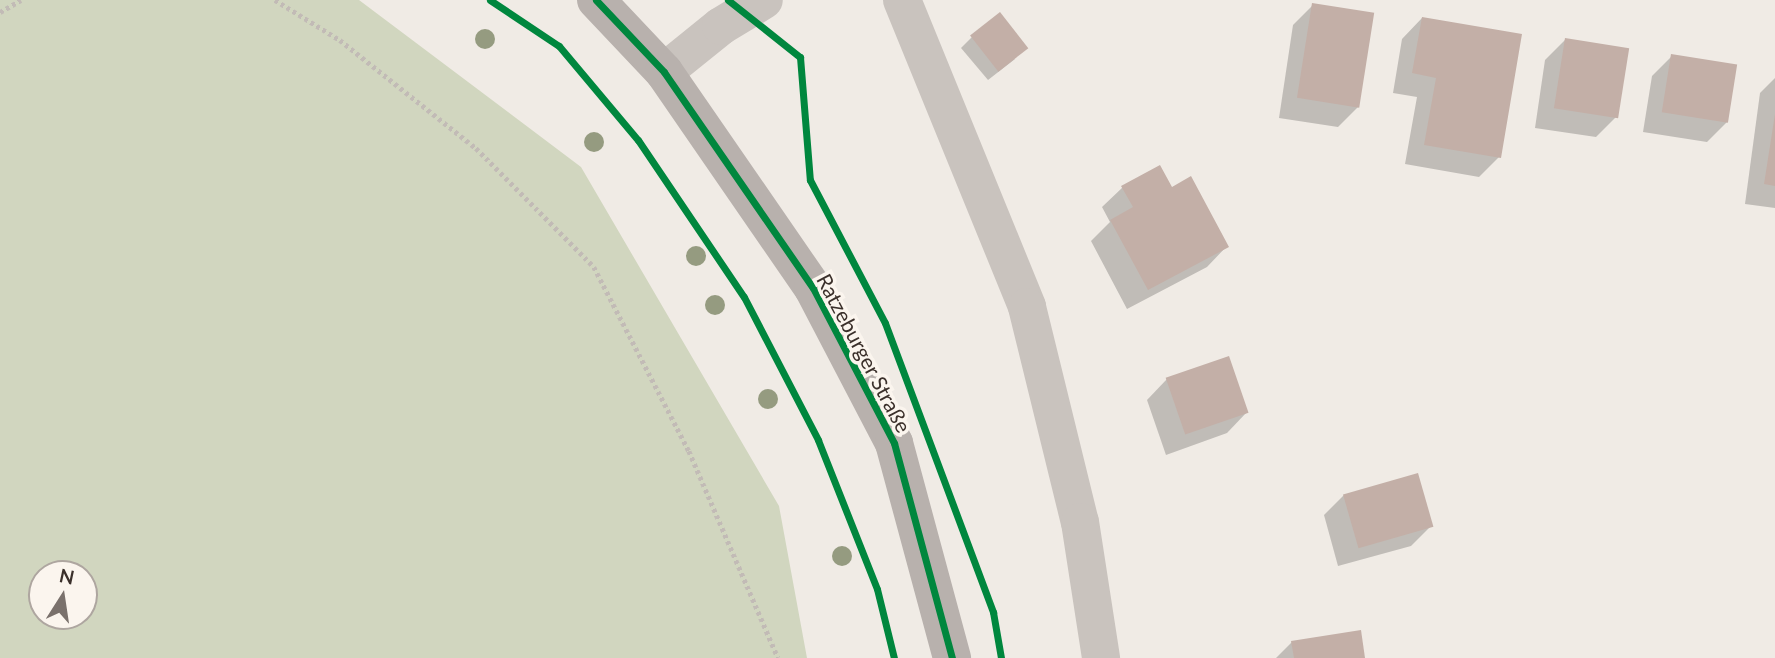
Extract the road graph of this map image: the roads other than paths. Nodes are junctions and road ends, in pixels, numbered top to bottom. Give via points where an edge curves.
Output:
1 (596, 0) edge
2 (764, 0) edge
3 (902, 0) edge
4 (664, 72) junction
5 (952, 658) edge
6 (1101, 658) edge

1 - 4 main road, Ratzeburger Straße
2 - 4 street via 721,26
3 - 6 street via 1027,307 1080,522
4 - 5 main road, Ratzeburger Straße via 813,289 894,443

